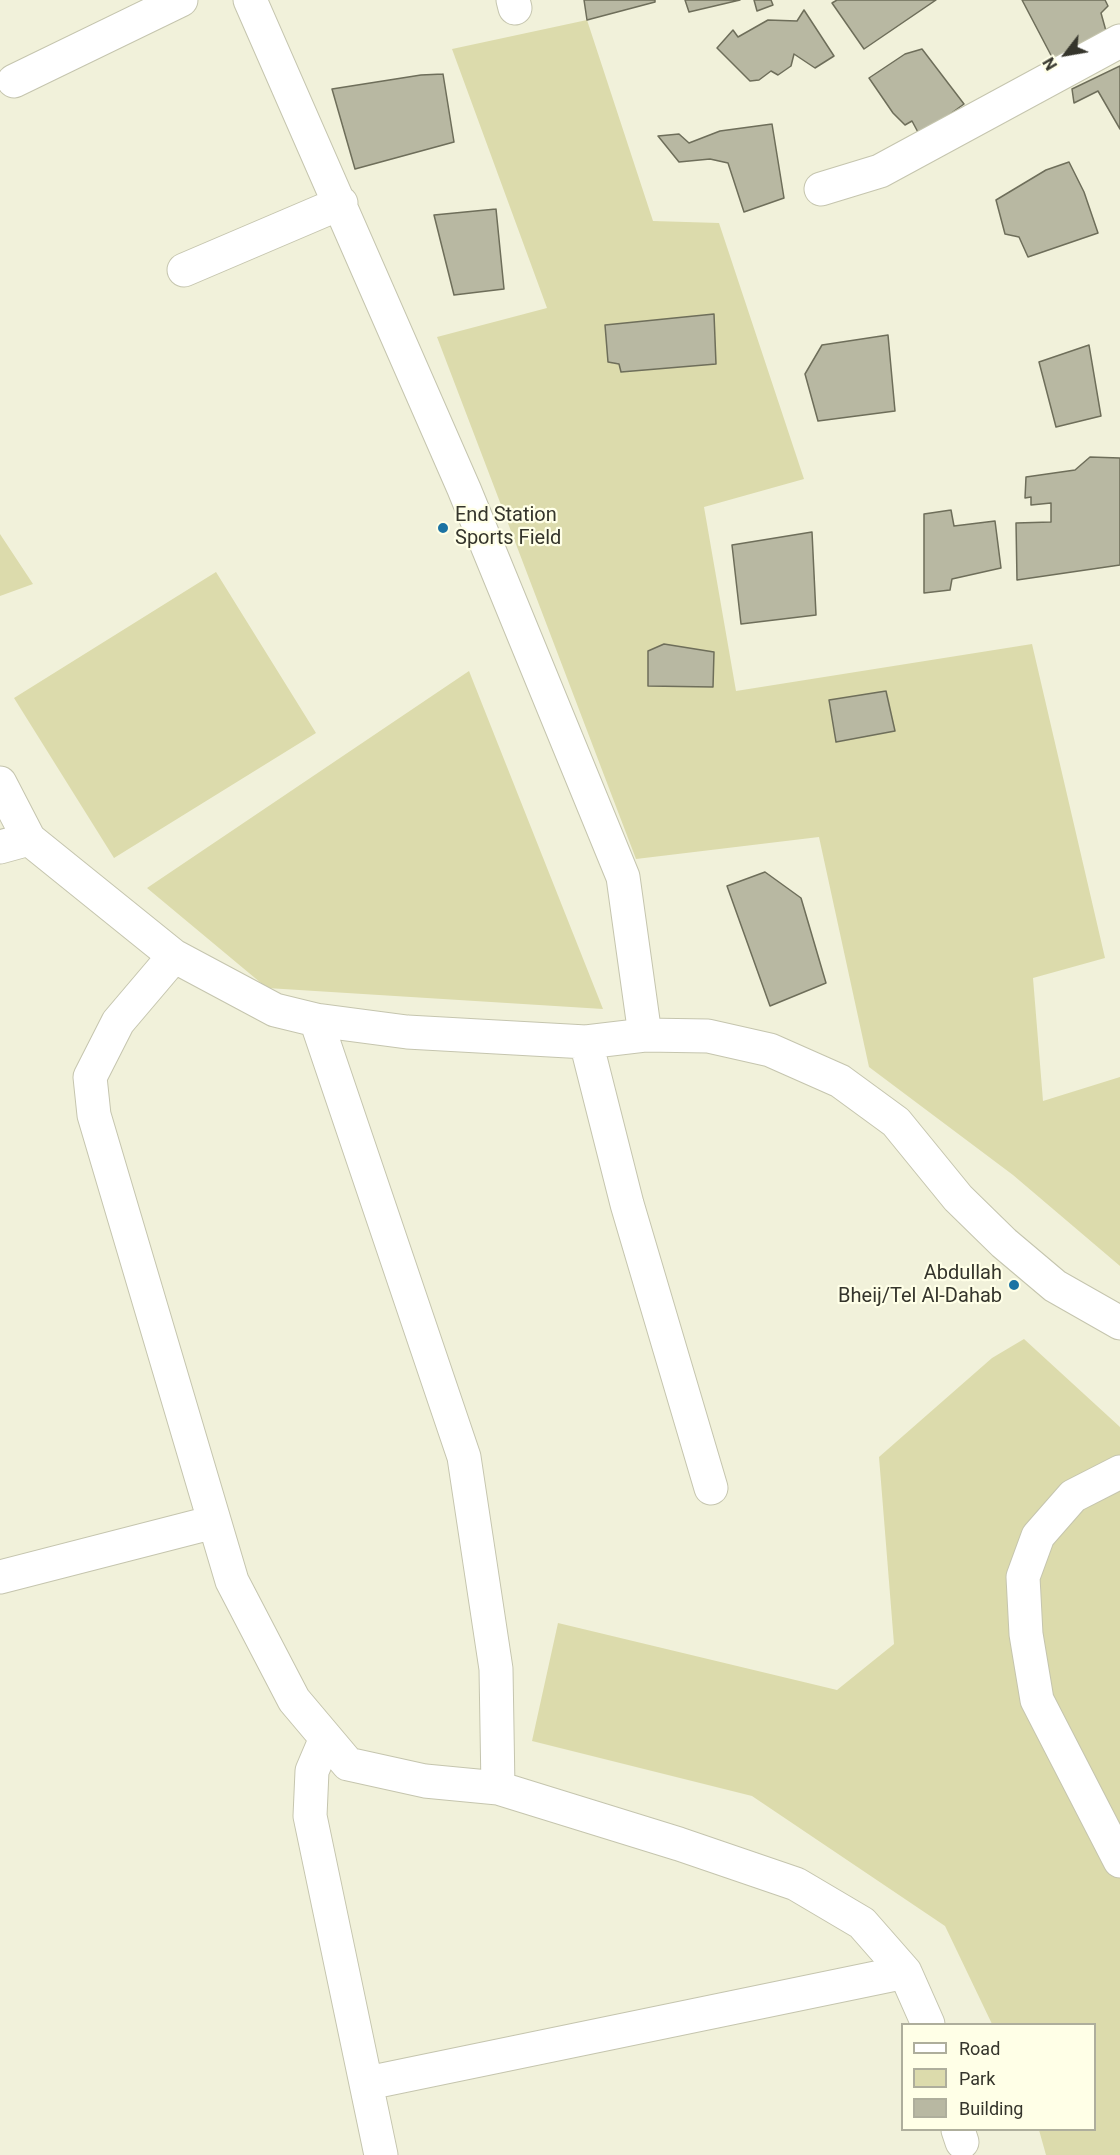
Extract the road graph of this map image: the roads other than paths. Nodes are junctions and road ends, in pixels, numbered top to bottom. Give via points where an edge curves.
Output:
1 (181, 0) edge
2 (250, 0) edge
3 (1120, 41) edge
4 (14, 81) dead end
5 (821, 189) dead end
6 (340, 203) junction
7 (184, 270) dead end
8 (0, 783) edge
9 (15, 843) edge
10 (174, 956) junction
11 (316, 1020) junction
12 (645, 1035) junction
13 (586, 1042) junction
14 (1120, 1323) edge
15 (1120, 1472) edge
16 (711, 1488) dead end
17 (214, 1522) junction
18 (0, 1577) edge
19 (326, 1738) junction
20 (498, 1788) junction
21 (1120, 1861) edge
22 (905, 1972) junction
23 (927, 2023) edge
24 (368, 2083) junction
25 (381, 2155) edge

1 - 4 street
2 - 6 street
3 - 5 street via 880,171
6 - 7 street
6 - 12 street via 464,489 623,877
8 - 9 street
9 - 10 street
10 - 11 street via 275,1010
10 - 17 street via 118,1022 90,1077 94,1115
11 - 13 street via 407,1032
11 - 20 street via 464,1456 496,1669
12 - 13 street
12 - 14 street via 708,1036 770,1050 840,1081 896,1122 958,1198 1004,1243 1055,1286
13 - 16 street via 627,1204
15 - 21 street via 1073,1496 1038,1536 1023,1577 1026,1634 1037,1700
17 - 18 street
17 - 19 street via 232,1581 294,1700
19 - 20 street via 348,1764 425,1781
19 - 24 street via 312,1772 310,1816
20 - 22 street via 795,1884 862,1923
22 - 23 street
22 - 24 street
24 - 25 street

